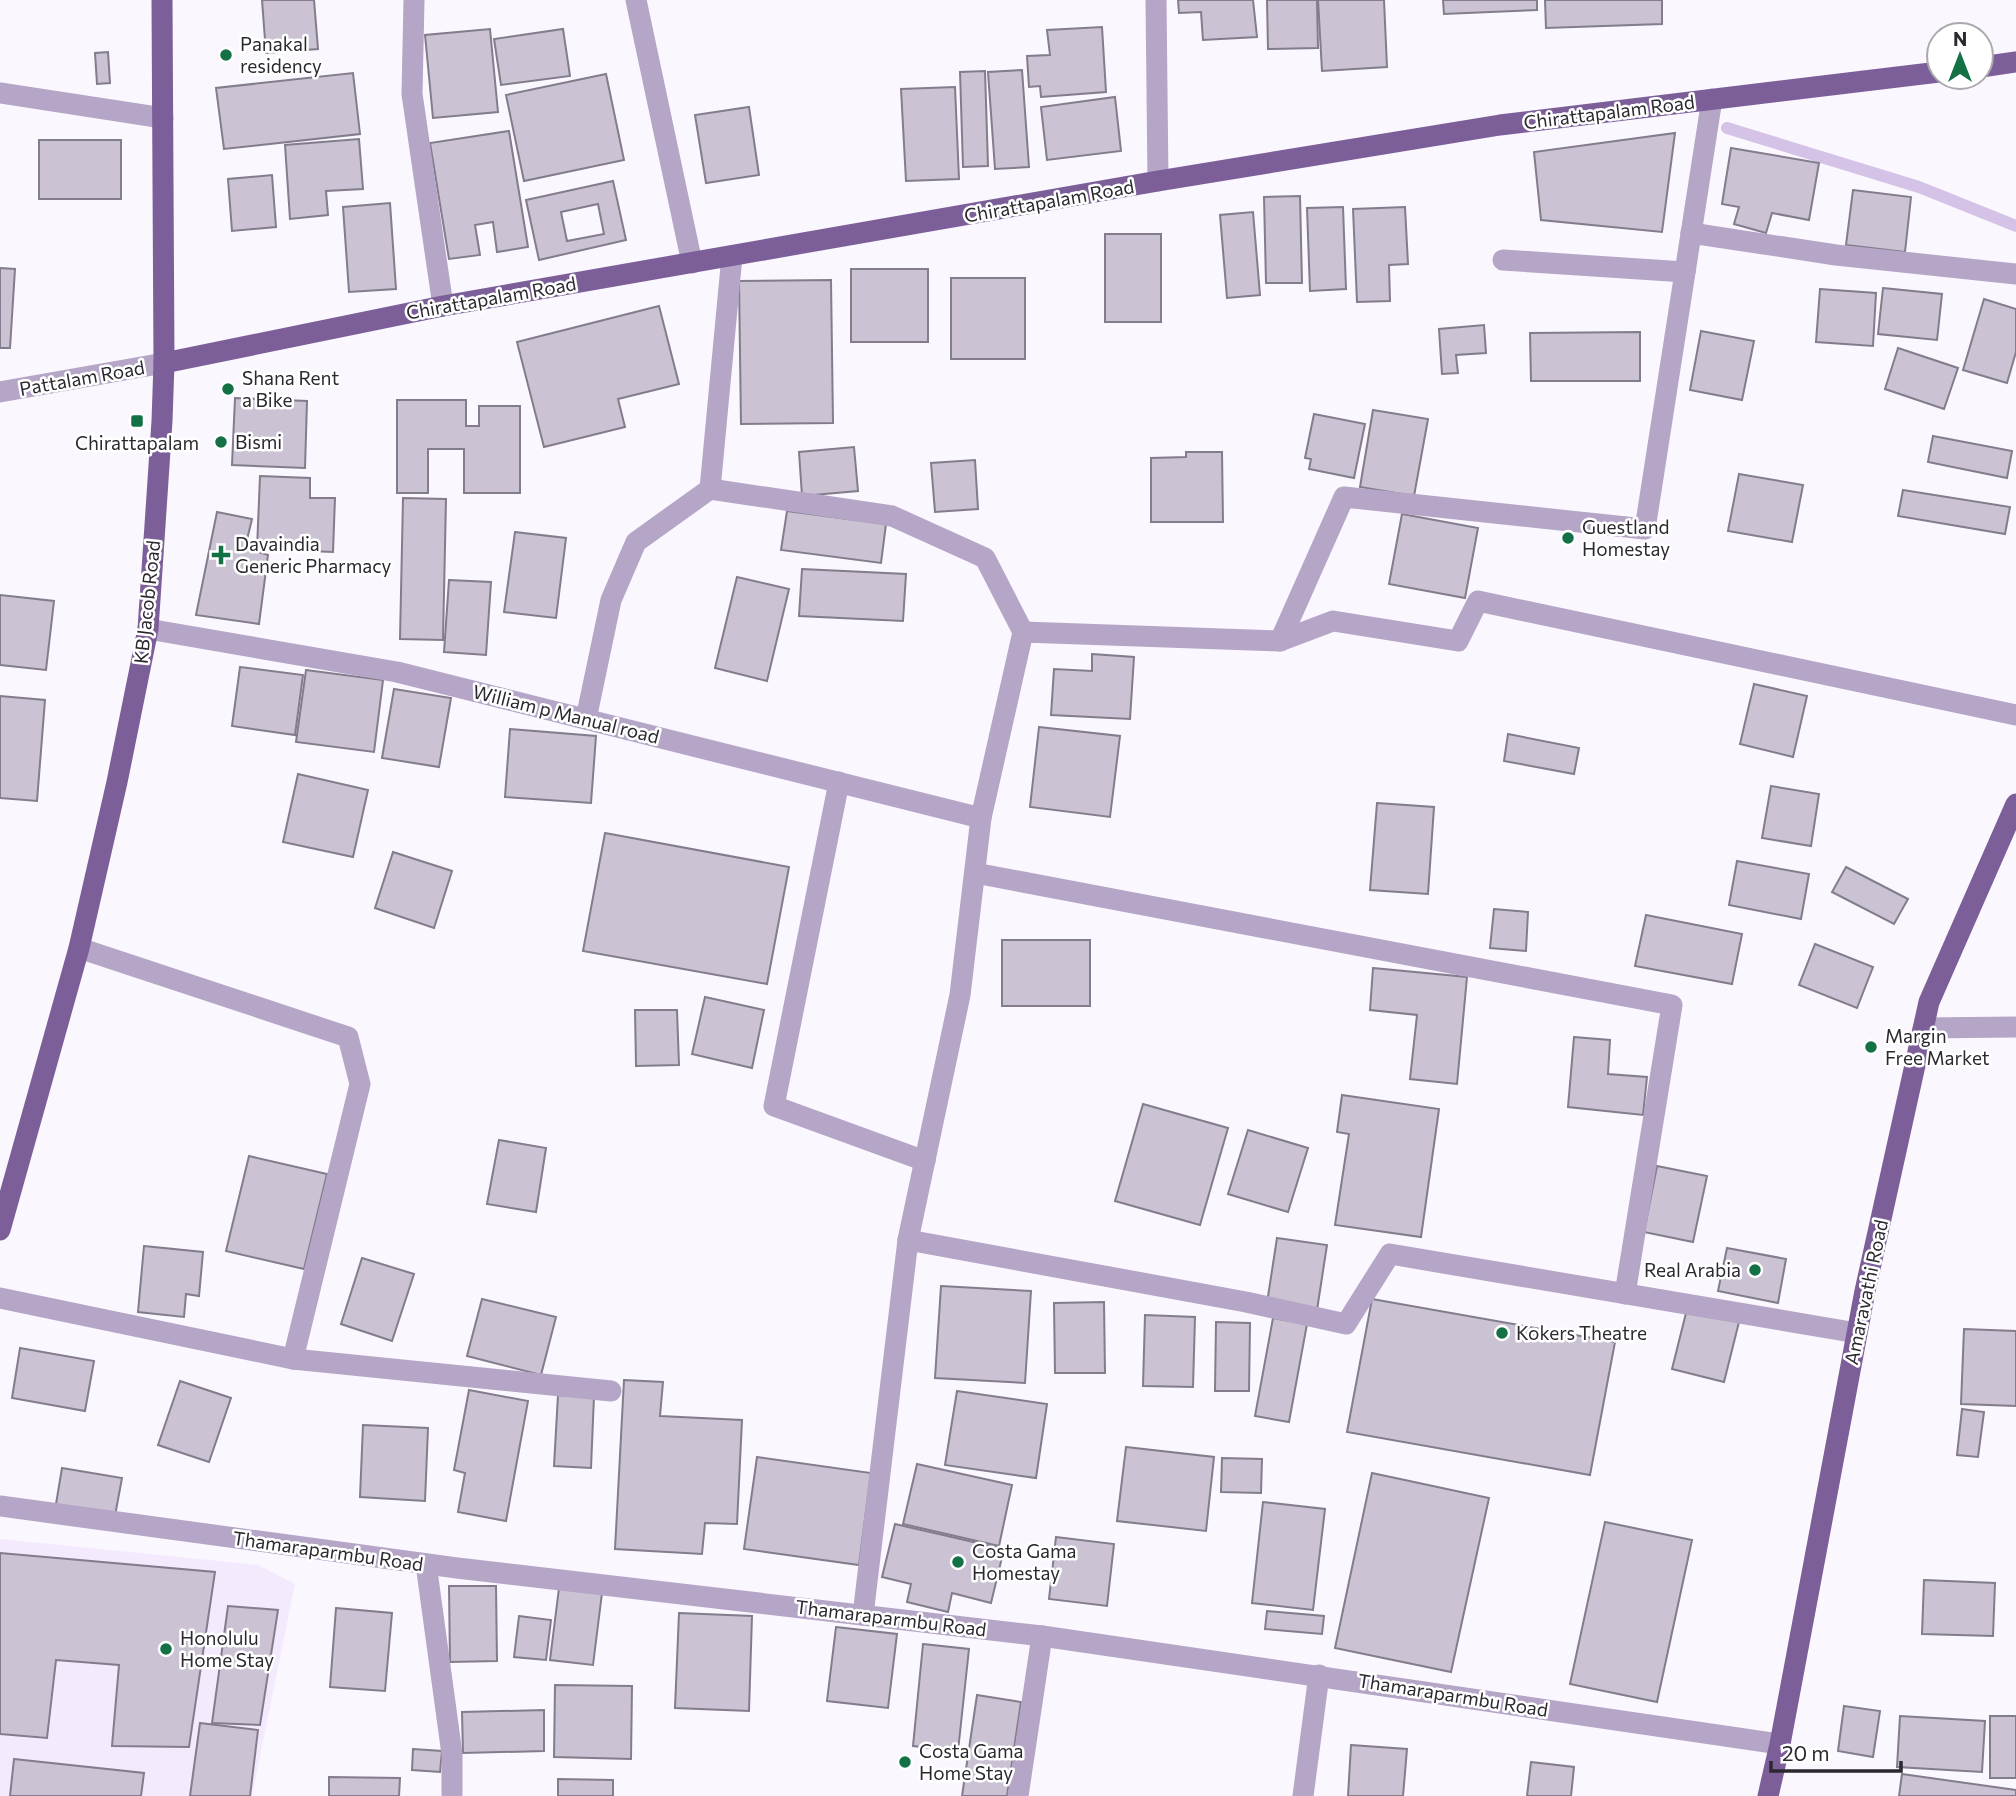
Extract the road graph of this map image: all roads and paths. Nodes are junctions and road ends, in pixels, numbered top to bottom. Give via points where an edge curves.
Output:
1 (162, 0) edge
2 (414, 0) edge
3 (636, 0) edge
4 (1156, 0) edge
5 (2016, 62) edge
6 (1995, 64) edge
7 (1925, 74) edge
8 (0, 93) edge
9 (1712, 99) junction
10 (163, 118) junction
11 (1158, 181) junction
12 (1691, 233) junction
13 (732, 256) junction
14 (1503, 260) dead end
15 (692, 263) junction
16 (1685, 272) junction
17 (2016, 274) edge
18 (443, 306) junction
19 (164, 363) junction
20 (0, 392) edge
21 (710, 489) junction
22 (148, 629) junction
23 (1023, 632) junction
24 (1280, 641) junction
25 (2016, 715) edge
26 (586, 719) junction
27 (839, 782) junction
28 (2016, 804) edge
29 (981, 818) junction
30 (975, 873) junction
31 (79, 948) junction
32 (2016, 1027) edge
33 (1923, 1028) junction
34 (925, 1161) junction
35 (0, 1230) edge
36 (908, 1240) junction
37 (1625, 1294) junction
38 (0, 1298) edge
39 (1857, 1333) junction
40 (293, 1359) junction
41 (611, 1391) dead end
42 (0, 1506) edge
43 (426, 1564) junction
44 (863, 1615) junction
45 (1042, 1636) junction
46 (1319, 1675) junction
47 (1780, 1744) junction
48 (452, 1796) edge
49 (1018, 1796) edge
50 (1303, 1796) edge
51 (1768, 1796) edge

1 - 10 main road, KB Jacob Road
2 - 18 street via 412,94
3 - 15 street
4 - 11 street
5 - 6 main road
7 - 9 main road, Chirattapalam Road
8 - 10 street
9 - 11 main road, Chirattapalam Road via 1500,125
9 - 12 street
10 - 19 main road, KB Jacob Road
11 - 13 main road, Chirattapalam Road
12 - 16 street
12 - 17 street via 1836,256
13 - 15 main road, Chirattapalam Road
13 - 21 street
14 - 16 street
15 - 18 main road, Chirattapalam Road
16 - 24 street via 1645,529 1344,497
18 - 19 main road, Chirattapalam Road
19 - 20 street, Pattalam Road
19 - 22 main road, KB Jacob Road
21 - 23 street via 892,516 985,558
21 - 26 street via 636,542 611,600
22 - 26 street, William p Manual road via 397,672
22 - 31 main road, KB Jacob Road
23 - 24 street
23 - 29 street
24 - 25 street via 1333,621 1458,641 1478,601
26 - 27 street, William p Manual road
27 - 29 street, William p Manual road
27 - 34 street via 774,1106
28 - 33 main road, Amaravathi Road via 1929,1002
29 - 30 street
30 - 34 street via 960,995
30 - 37 street via 1672,1005
31 - 35 main road, KB Jacob Road
31 - 40 street via 348,1037 360,1084
32 - 33 street
33 - 39 main road, Amaravathi Road
34 - 36 street
36 - 37 street via 1346,1324 1390,1254
36 - 44 street
37 - 39 street
38 - 40 street
39 - 47 main road, Amaravathi Road
40 - 41 street
42 - 43 street, Thamaraparmbu Road
43 - 44 street, Thamaraparmbu Road
43 - 48 street via 452,1754
44 - 45 street, Thamaraparmbu Road
45 - 46 street, Thamaraparmbu Road
45 - 49 street
46 - 47 street, Thamaraparmbu Road
46 - 50 street
47 - 51 main road, Amaravathi Road

